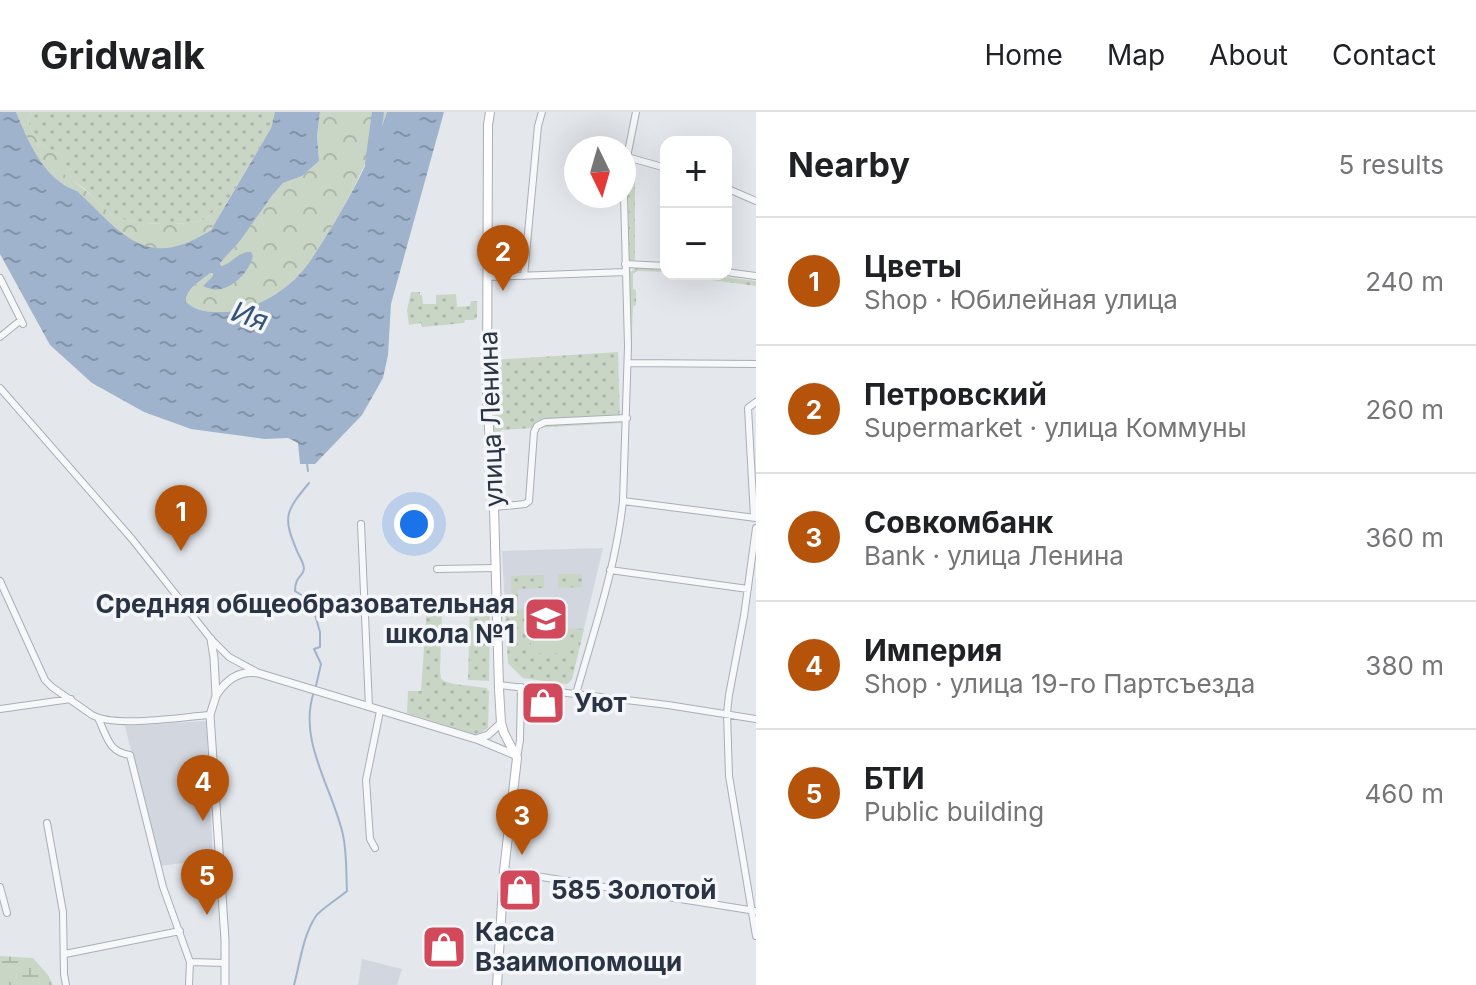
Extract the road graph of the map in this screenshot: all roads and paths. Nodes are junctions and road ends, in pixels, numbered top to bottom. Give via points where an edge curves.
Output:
1 (490, 112) edge
2 (542, 112) edge
3 (636, 112) edge
4 (631, 136) edge
5 (636, 160) edge
6 (660, 166) edge
7 (732, 191) edge
8 (756, 201) edge
9 (624, 208) edge
10 (660, 266) edge
11 (626, 268) junction
12 (732, 273) edge
13 (524, 276) junction
14 (756, 276) edge
15 (488, 277) junction
16 (0, 278) edge
17 (0, 337) edge
18 (628, 363) junction
19 (756, 364) edge
20 (0, 388) edge
21 (756, 402) edge
22 (627, 418) junction
23 (623, 501) junction
24 (494, 507) junction
25 (755, 517) edge
26 (361, 524) dead end
27 (756, 528) edge
28 (496, 568) junction
29 (437, 569) dead end
30 (610, 570) junction
31 (1, 585) edge
32 (748, 589) junction
33 (211, 639) junction
34 (258, 673) junction
35 (500, 681) junction
36 (521, 687) junction
37 (538, 689) junction
38 (576, 694) junction
39 (216, 696) junction
40 (71, 699) junction
41 (369, 707) junction
42 (0, 709) edge
43 (521, 710) junction
44 (380, 711) junction
45 (727, 713) junction
46 (210, 715) junction
47 (98, 718) junction
48 (756, 719) edge
49 (501, 723) junction
50 (504, 733) junction
51 (520, 733) junction
52 (476, 739) junction
53 (517, 758) junction
54 (47, 823) dead end
55 (375, 848) dead end
56 (504, 871) junction
57 (0, 887) edge
58 (754, 910) edge
59 (7, 913) dead end
60 (180, 931) junction
61 (756, 936) edge
62 (65, 954) junction
63 (190, 962) junction
64 (225, 963) junction
65 (66, 985) edge
66 (189, 985) edge
67 (225, 985) edge
68 (497, 985) edge

1 - 15 main road, улица Ленина
2 - 13 street
3 - 4 street
5 - 6 street
7 - 8 street
9 - 11 street
10 - 11 street
11 - 13 street
11 - 18 street
12 - 14 street
13 - 15 street
15 - 24 main road, улица Ленина via 487,396
16 - 17 street via 22,322
18 - 19 street
18 - 22 street
20 - 33 street
21 - 25 street via 748,408
22 - 23 street
22 - 24 street via 537,426 529,501
23 - 25 street
23 - 30 street
24 - 28 main road, улица Ленина
26 - 41 street
27 - 32 street
28 - 29 street
28 - 35 main road, улица Ленина
30 - 32 street
30 - 38 street
31 - 40 street via 45,680
32 - 45 street
33 - 34 street
33 - 39 street
34 - 39 street via 238,674
34 - 41 street
35 - 36 street
35 - 49 main road, улица Ленина
36 - 37 street
36 - 43 street
37 - 38 street
37 - 43 street
38 - 45 street
39 - 46 street
40 - 42 street
40 - 47 street
41 - 44 street
43 - 51 street
44 - 52 street
44 - 55 street via 366,780
45 - 48 street
45 - 58 street via 729,776
46 - 47 street
46 - 64 street
47 - 60 street via 112,749 130,755 163,887
49 - 50 main road, улица Ленина
49 - 52 street
50 - 51 street
50 - 53 main road, улица Ленина
51 - 53 street
52 - 53 street
53 - 56 main road
54 - 62 street
56 - 58 street
56 - 68 main road
57 - 59 street
58 - 61 street
60 - 62 street
60 - 63 street
62 - 65 street
63 - 64 street
63 - 66 street
64 - 67 street

